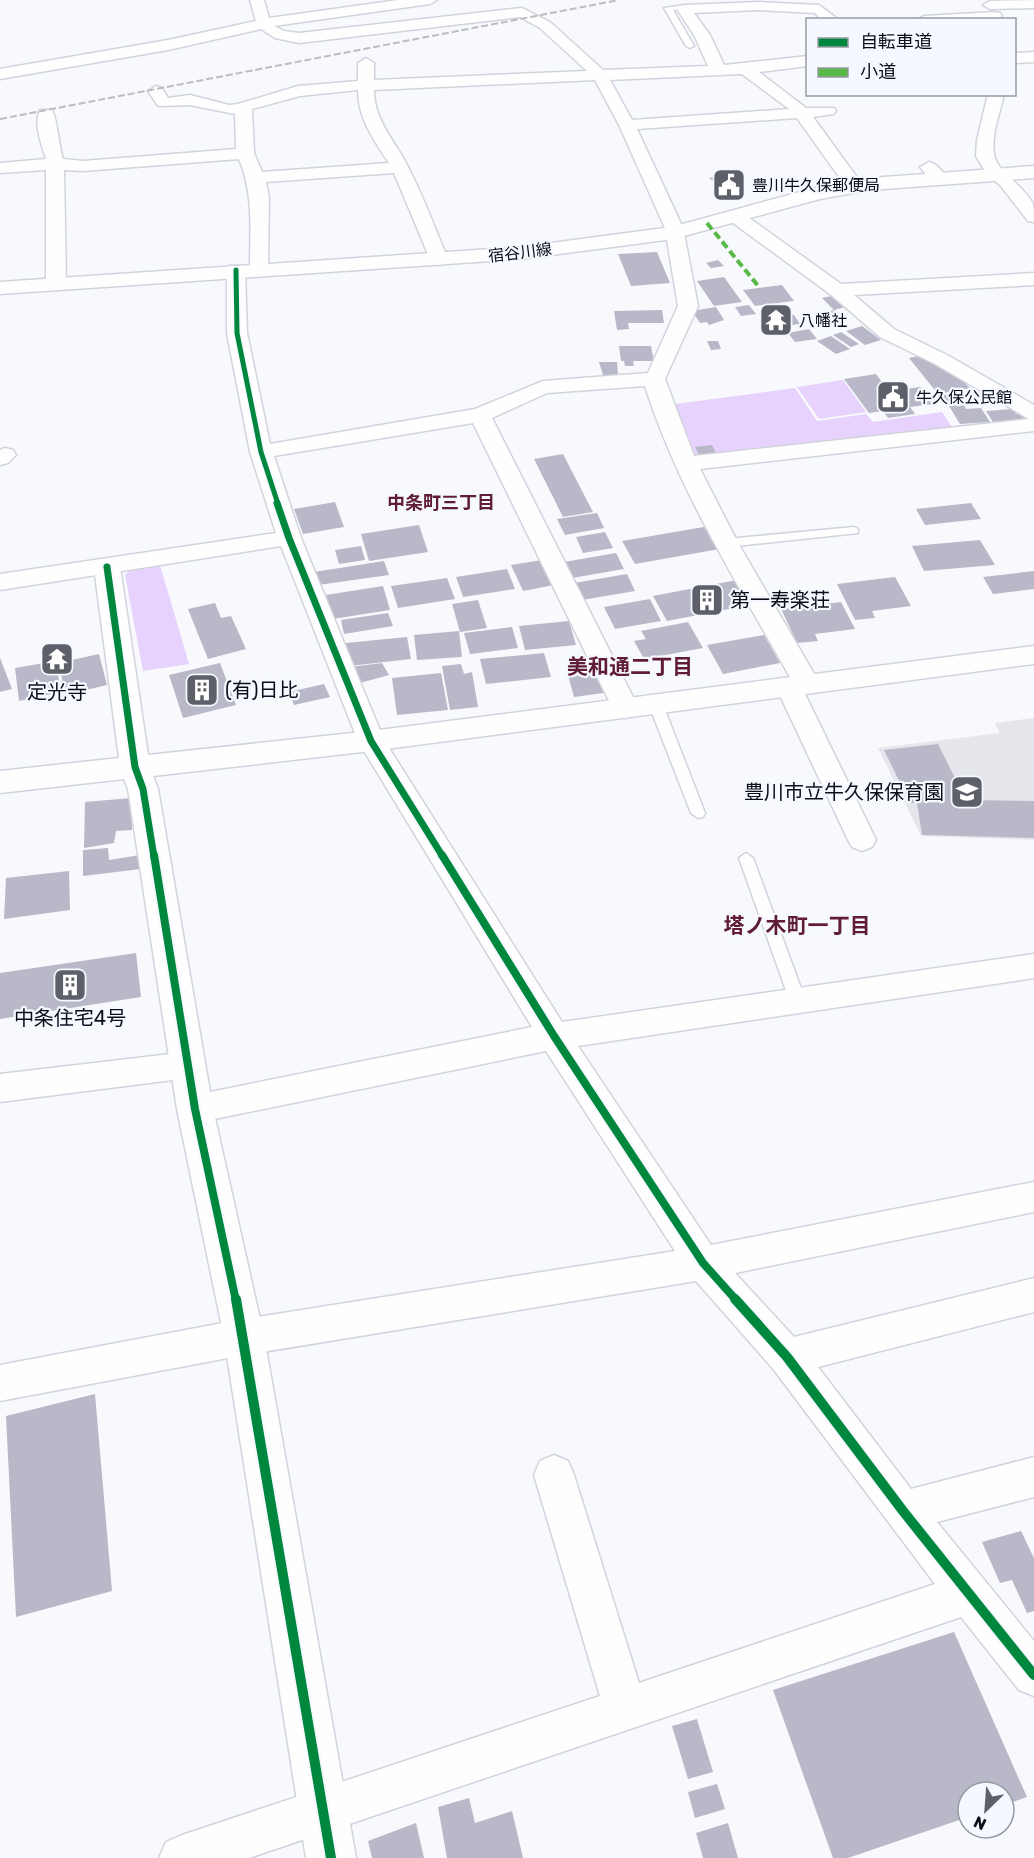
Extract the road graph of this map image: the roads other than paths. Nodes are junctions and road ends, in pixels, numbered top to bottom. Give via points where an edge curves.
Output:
1 (257, 0) edge
2 (430, 0) edge
3 (1034, 4) edge
4 (332, 6) edge
5 (685, 6) junction
6 (497, 7) edge
7 (353, 9) junction
8 (992, 10) edge
9 (828, 18) edge
10 (938, 18) edge
11 (263, 23) junction
12 (379, 31) junction
13 (690, 46) dead end
14 (1016, 57) edge
15 (1034, 57) edge
16 (366, 63) dead end
17 (55, 64) junction
18 (805, 65) edge
19 (745, 69) junction
20 (718, 70) junction
21 (0, 74) edge
22 (599, 75) junction
23 (51, 81) dead end
24 (365, 85) junction
25 (156, 91) dead end
26 (996, 96) edge
27 (243, 109) junction
28 (828, 111) dead end
29 (46, 113) dead end
30 (800, 114) junction
31 (627, 125) junction
32 (245, 153) junction
33 (53, 164) junction
34 (400, 167) junction
35 (0, 168) edge
36 (1034, 172) edge
37 (997, 175) junction
38 (256, 178) junction
39 (855, 187) junction
40 (735, 216) junction
41 (1034, 217) edge
42 (674, 233) junction
43 (438, 259) junction
44 (248, 270) junction
45 (1034, 279) edge
46 (56, 283) junction
47 (0, 288) edge
48 (837, 290) junction
49 (655, 379) junction
50 (1034, 414) edge
51 (480, 415) junction
52 (1034, 425) edge
53 (261, 452) junction
54 (686, 464) junction
55 (854, 531) dead end
56 (289, 538) junction
57 (726, 543) junction
58 (107, 567) junction
59 (0, 582) edge
60 (1034, 655) edge
61 (798, 685) junction
62 (656, 705) junction
63 (626, 709) junction
64 (372, 741) junction
65 (135, 767) junction
66 (0, 782) edge
67 (698, 813) dead end
68 (862, 840) dead end
69 (746, 858) dead end
70 (1034, 966) edge
71 (797, 999) junction
72 (554, 1036) junction
73 (188, 1065) junction
74 (0, 1088) edge
75 (195, 1109) junction
76 (1034, 1197) edge
77 (703, 1263) junction
78 (1034, 1295) edge
79 (244, 1338) junction
80 (787, 1357) junction
81 (0, 1383) edge
82 (554, 1476) dead end
83 (1034, 1477) edge
84 (903, 1510) junction
85 (970, 1593) junction
86 (1034, 1675) edge
87 (626, 1709) junction
88 (324, 1810) junction
89 (182, 1858) edge
90 (331, 1858) edge

1 - 11 street
2 - 7 street
3 - 8 street
4 - 7 street
4 - 11 street
5 - 9 street via 819,9
5 - 13 lane via 668,8
5 - 20 street
6 - 12 street
6 - 22 street via 522,12 545,25
7 - 12 street
8 - 10 street
11 - 12 street via 276,35 299,38
11 - 17 street via 168,45
14 - 15 street
16 - 24 street
17 - 21 street
17 - 23 street
18 - 19 street
19 - 20 street
19 - 30 street via 797,107
20 - 22 street
22 - 24 street
22 - 31 street
24 - 27 street via 298,91
24 - 34 street via 366,106 375,128
25 - 27 street via 164,103 190,100 229,110
26 - 37 street via 984,150
27 - 32 street
28 - 30 street
29 - 33 street
30 - 31 street
30 - 39 street
31 - 42 street
32 - 33 street via 83,166
32 - 38 street
33 - 35 street
33 - 46 street
34 - 38 street
34 - 43 street
36 - 37 street, 宿谷川線
37 - 39 street, 宿谷川線 via 934,173
37 - 41 street
38 - 44 street via 260,198
39 - 40 street, 宿谷川線
40 - 42 street, 宿谷川線
40 - 48 street
42 - 43 street, 宿谷川線 via 520,253
42 - 49 street via 688,306
43 - 44 street, 宿谷川線
44 - 46 street, 宿谷川線
44 - 53 street via 237,333
45 - 48 street
46 - 47 street, 宿谷川線
48 - 50 street via 887,333
49 - 51 street via 543,387
49 - 54 street
51 - 53 street
51 - 63 street
52 - 54 street
53 - 56 street
54 - 57 street
55 - 57 lane
56 - 58 street
56 - 64 street
57 - 61 street
58 - 59 street
58 - 65 street
60 - 61 street
61 - 62 street
61 - 68 street
62 - 63 street
62 - 67 lane
63 - 64 street
64 - 65 street
64 - 72 street
65 - 66 street
65 - 73 street via 143,789
69 - 71 lane
70 - 71 street
71 - 72 street
72 - 75 street
72 - 77 street
73 - 74 street
73 - 75 street
75 - 79 street
76 - 77 street
77 - 79 street
77 - 80 street
78 - 80 street
79 - 81 street
79 - 88 street
80 - 84 street
82 - 87 street
83 - 84 street
84 - 85 street
85 - 86 street
85 - 87 street
87 - 88 street
88 - 89 street
88 - 90 street

